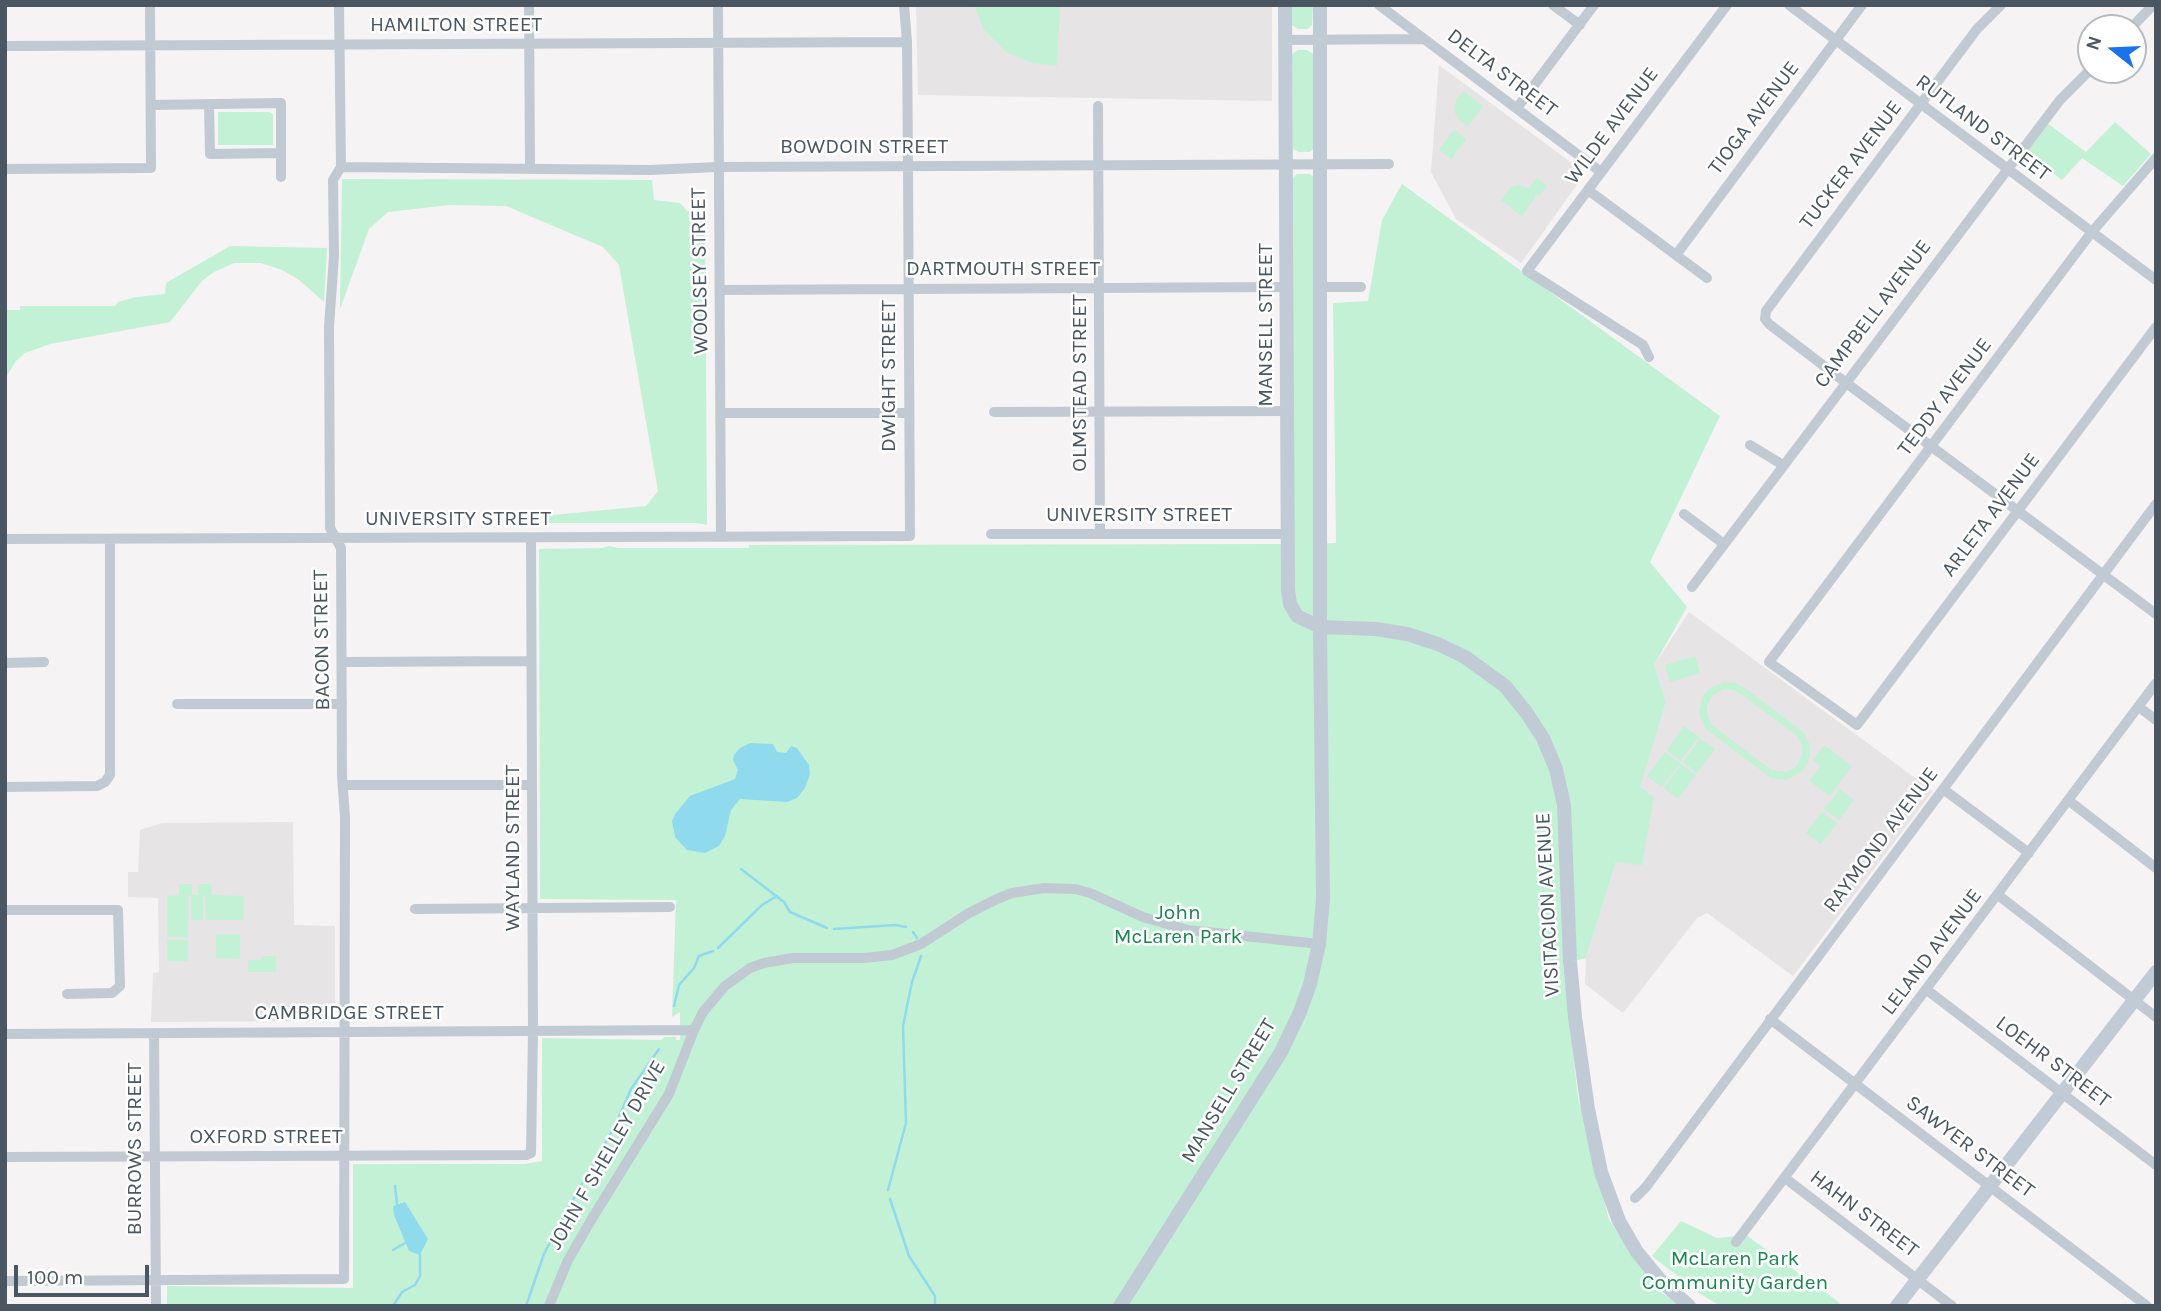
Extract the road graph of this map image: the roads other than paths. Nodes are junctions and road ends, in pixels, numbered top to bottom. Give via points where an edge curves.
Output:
1 (150, 5) edge
2 (339, 5) edge
3 (529, 5) edge
4 (718, 5) edge
5 (904, 5) edge
6 (1286, 5) edge
7 (1320, 5) edge
8 (1380, 5) edge
9 (1553, 5) edge
10 (1594, 5) edge
11 (1727, 5) edge
12 (1789, 5) edge
13 (1862, 5) edge
14 (2001, 5) edge
15 (1580, 25) junction
16 (1425, 39) junction
17 (1286, 40) junction
18 (1320, 40) junction
19 (1836, 41) junction
20 (907, 42) junction
21 (718, 43) junction
22 (340, 44) junction
23 (529, 44) junction
24 (5, 46) edge
25 (150, 46) junction
26 (2077, 83) edge
27 (209, 104) junction
28 (151, 105) junction
29 (1920, 105) junction
30 (1098, 106) dead end
31 (1517, 108) junction
32 (281, 153) junction
33 (2156, 158) edge
34 (1286, 164) junction
35 (1319, 164) junction
36 (1389, 164) dead end
37 (1097, 165) junction
38 (908, 166) junction
39 (341, 167) junction
40 (530, 167) junction
41 (718, 167) junction
42 (5, 169) edge
43 (2008, 169) junction
44 (1601, 172) junction
45 (281, 177) dead end
46 (1588, 190) junction
47 (2091, 233) junction
48 (1676, 255) junction
49 (1707, 278) dead end
50 (2156, 280) edge
51 (1287, 287) junction
52 (1321, 287) junction
53 (1361, 287) dead end
54 (1098, 288) junction
55 (908, 289) junction
56 (720, 290) junction
57 (2156, 327) edge
58 (1649, 357) dead end
59 (1845, 382) junction
60 (1099, 411) junction
61 (1287, 411) junction
62 (994, 412) dead end
63 (721, 413) junction
64 (908, 413) junction
65 (1750, 446) dead end
66 (1932, 447) junction
67 (1783, 465) junction
68 (2156, 504) edge
69 (2018, 511) junction
70 (1684, 514) dead end
71 (990, 534) dead end
72 (1100, 534) junction
73 (1288, 534) junction
74 (910, 536) joint
75 (721, 537) junction
76 (335, 538) junction
77 (531, 538) junction
78 (110, 539) junction
79 (5, 540) edge
80 (1724, 544) junction
81 (2102, 574) junction
82 (1692, 587) dead end
83 (2156, 614) edge
84 (1320, 627) junction
85 (531, 661) junction
86 (44, 662) dead end
87 (342, 662) junction
88 (5, 663) edge
89 (2156, 683) edge
90 (342, 704) junction
91 (177, 705) dead end
92 (2138, 707) junction
93 (2156, 720) edge
94 (1857, 725) joint
95 (344, 785) junction
96 (532, 785) junction
97 (5, 787) edge
98 (1943, 789) junction
99 (2068, 800) junction
100 (2029, 853) junction
101 (2156, 868) edge
102 (1998, 895) junction
103 (670, 907) dead end
104 (532, 908) junction
105 (415, 909) dead end
106 (5, 910) edge
107 (1319, 944) junction
108 (2156, 972) edge
109 (1927, 990) junction
110 (67, 994) dead end
111 (2134, 1000) junction
112 (2156, 1017) edge
113 (1770, 1019) junction
114 (694, 1030) junction
115 (345, 1032) junction
116 (533, 1032) junction
117 (154, 1033) junction
118 (5, 1034) edge
119 (1857, 1084) junction
120 (2063, 1094) junction
121 (526, 1155) joint
122 (154, 1156) junction
123 (344, 1156) junction
124 (5, 1157) edge
125 (2156, 1164) edge
126 (1785, 1178) junction
127 (1991, 1187) junction
128 (1635, 1198) dead end
129 (1736, 1242) dead end
130 (156, 1280) junction
131 (1919, 1280) junction
132 (5, 1281) edge
133 (156, 1306) edge
134 (549, 1306) edge
135 (1120, 1306) edge
136 (1689, 1306) edge
137 (1898, 1306) edge
138 (1952, 1306) edge
139 (2147, 1306) edge

1 - 25 street
2 - 22 street, BACON STREET
3 - 23 street
4 - 21 street, WOOLSEY STREET
5 - 20 street, DWIGHT STREET
6 - 17 street, MANSELL STREET
7 - 18 street, MANSELL STREET
8 - 16 street, DELTA STREET
9 - 15 street
10 - 15 street
11 - 44 street, WILDE AVENUE
12 - 19 street, RUTLAND STREET
13 - 19 street, TIOGA AVENUE
14 - 29 street, TUCKER AVENUE via 1977,29
15 - 31 street
16 - 18 street
16 - 31 street, DELTA STREET
17 - 18 street
17 - 34 street, MANSELL STREET
18 - 35 street, MANSELL STREET
19 - 29 street, RUTLAND STREET
19 - 48 street, TIOGA AVENUE
20 - 21 street, HAMILTON STREET
20 - 38 street, DWIGHT STREET
21 - 23 street, HAMILTON STREET
21 - 41 street, WOOLSEY STREET
22 - 23 street, HAMILTON STREET
22 - 25 street, HAMILTON STREET
22 - 39 street, BACON STREET
23 - 40 street
24 - 25 street, HAMILTON STREET
25 - 28 street
26 - 43 street, CAMPBELL AVENUE
27 - 28 street
27 - 32 street via 210,154
27 - 32 street via 281,103
28 - 42 street via 151,168
29 - 43 street, RUTLAND STREET
29 - 59 street, TUCKER AVENUE via 1766,311 1769,324
30 - 37 street, OLMSTEAD STREET
31 - 44 street, DELTA STREET
32 - 45 street
33 - 47 street, TEDDY AVENUE
34 - 35 street, BOWDOIN STREET
34 - 37 street, BOWDOIN STREET
34 - 51 street, MANSELL STREET
35 - 36 street, BOWDOIN STREET
35 - 52 street, MANSELL STREET
37 - 38 street, BOWDOIN STREET
37 - 54 street, OLMSTEAD STREET
38 - 41 street, BOWDOIN STREET
38 - 55 street, DWIGHT STREET
39 - 40 street, BOWDOIN STREET
39 - 76 street, BACON STREET via 333,180 329,327 330,528
40 - 41 street, BOWDOIN STREET
41 - 56 street, WOOLSEY STREET
43 - 47 street, RUTLAND STREET
43 - 59 street, CAMPBELL AVENUE
44 - 46 street, WILDE AVENUE
46 - 48 street
46 - 58 street, WILDE AVENUE via 1527,271 1643,345
47 - 50 street, RUTLAND STREET
47 - 66 street, TEDDY AVENUE
48 - 49 street
51 - 54 street, DARTMOUTH STREET
51 - 61 street, MANSELL STREET
52 - 53 street
52 - 84 street, MANSELL STREET
54 - 55 street, DARTMOUTH STREET
54 - 60 street, OLMSTEAD STREET
55 - 56 street, DARTMOUTH STREET
55 - 64 street, DWIGHT STREET
56 - 63 street, WOOLSEY STREET
57 - 69 street, ARLETA AVENUE
59 - 66 street
59 - 67 street, CAMPBELL AVENUE
60 - 61 street
60 - 62 street
60 - 72 street, OLMSTEAD STREET
61 - 73 street, MANSELL STREET
63 - 64 street
63 - 75 street, WOOLSEY STREET
64 - 74 street, DWIGHT STREET
65 - 67 street
66 - 69 street
66 - 94 street, TEDDY AVENUE via 1769,662
67 - 80 street, CAMPBELL AVENUE
68 - 81 street, RAYMOND AVENUE
69 - 81 street
69 - 94 street, ARLETA AVENUE
70 - 80 street
71 - 72 street, UNIVERSITY STREET
72 - 73 street, UNIVERSITY STREET
73 - 84 street, MANSELL STREET via 1290,604 1297,616
74 - 75 street, UNIVERSITY STREET
75 - 77 street, UNIVERSITY STREET
76 - 77 street, UNIVERSITY STREET
76 - 78 street, UNIVERSITY STREET
76 - 87 street, BACON STREET via 341,548
77 - 85 street, WAYLAND STREET
78 - 79 street, UNIVERSITY STREET
78 - 97 street via 110,775 92,787
80 - 82 street, CAMPBELL AVENUE
81 - 83 street
81 - 98 street, RAYMOND AVENUE
84 - 107 street, MANSELL STREET via 1323,899
84 - 136 street, VISITACION AVENUE via 1391,631 1451,649 1505,686 1543,738 1564,805 1574,1008 1601,1172 1619,1222 1637,1252
85 - 87 street
85 - 96 street, WAYLAND STREET
86 - 88 street
87 - 90 street, BACON STREET
89 - 92 street, LELAND AVENUE
90 - 91 street
90 - 95 street, BACON STREET
92 - 93 street
92 - 99 street, LELAND AVENUE
95 - 96 street
95 - 115 street, BACON STREET
96 - 104 street, WAYLAND STREET
98 - 100 street
98 - 113 street, RAYMOND AVENUE
99 - 100 street, LELAND AVENUE
99 - 101 street
100 - 102 street, LELAND AVENUE
102 - 109 street, LELAND AVENUE
102 - 111 street
103 - 104 street
104 - 105 street
104 - 116 street, WAYLAND STREET
106 - 110 street via 118,910 117,991
107 - 114 street, JOHN F SHELLEY DRIVE via 1188,930 1143,917 1090,893 1028,890 983,905 921,944 892,955 793,958 750,968 725,985
107 - 135 street, MANSELL STREET via 1300,1012 1281,1052
108 - 111 street
109 - 119 street, LELAND AVENUE
109 - 120 street, LOEHR STREET
111 - 112 street
111 - 120 street
113 - 119 street, SAWYER STREET
113 - 128 street, RAYMOND AVENUE
114 - 116 street, CAMBRIDGE STREET
114 - 134 street, JOHN F SHELLEY DRIVE via 670,1094 586,1228
115 - 116 street, CAMBRIDGE STREET
115 - 117 street, CAMBRIDGE STREET
115 - 123 street, BACON STREET
116 - 121 street, WAYLAND STREET via 533,1146
117 - 118 street, CAMBRIDGE STREET
117 - 122 street, BURROWS STREET
119 - 126 street, LELAND AVENUE
119 - 127 street, SAWYER STREET
120 - 125 street, LOEHR STREET
120 - 127 street
121 - 123 street, OXFORD STREET
122 - 123 street, OXFORD STREET
122 - 124 street, OXFORD STREET
122 - 130 street, BURROWS STREET
123 - 130 street, BACON STREET via 344,1279
126 - 129 street, LELAND AVENUE
126 - 131 street, HAHN STREET
127 - 131 street
127 - 139 street, SAWYER STREET
130 - 132 street
130 - 133 street, BURROWS STREET
131 - 137 street
131 - 138 street, HAHN STREET

